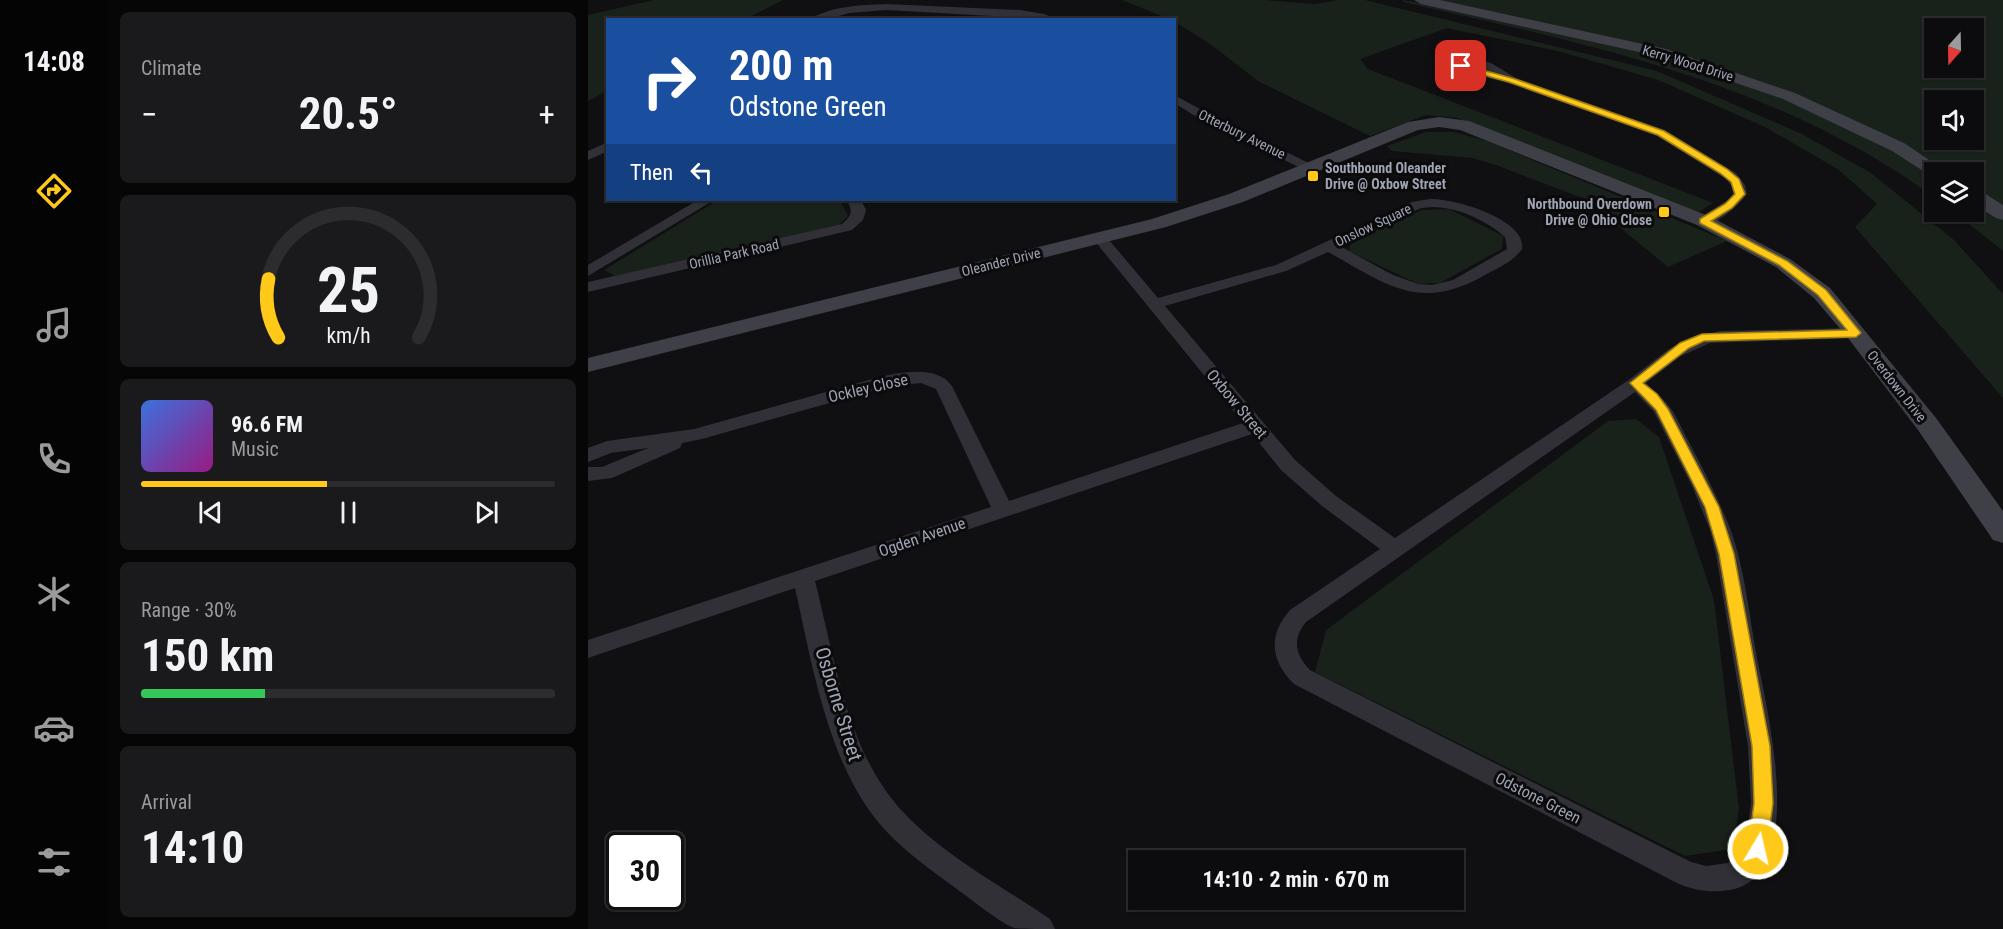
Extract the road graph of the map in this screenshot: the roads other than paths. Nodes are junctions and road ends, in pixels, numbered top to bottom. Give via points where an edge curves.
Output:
1 (1421, 0) edge
2 (819, 18) edge
3 (1044, 18) edge
4 (1512, 80) dead end
5 (1176, 99) edge
6 (1404, 130) joint
7 (606, 147) edge
8 (588, 156) edge
9 (1924, 163) edge
10 (1312, 168) junction
11 (706, 201) edge
12 (854, 201) edge
13 (1984, 202) edge
14 (2003, 214) edge
15 (1704, 221) junction
16 (1100, 237) junction
17 (1328, 246) junction
18 (588, 271) edge
19 (588, 287) edge
20 (1154, 304) junction
21 (1856, 333) junction
22 (588, 365) edge
23 (1636, 383) junction
24 (1255, 426) junction
25 (695, 435) junction
26 (588, 456) edge
27 (588, 474) edge
28 (1003, 510) junction
29 (2003, 533) edge
30 (1395, 549) junction
31 (803, 577) junction
32 (588, 649) edge
33 (1040, 929) edge

1 - 9 street, Kerry Wood Drive via 1661,52 1789,96
2 - 3 street via 838,11 875,8
4 - 15 street via 1661,133 1731,176 1740,190 1738,199
5 - 10 street, Otterbury Avenue
6 - 10 street, Oleander Drive
6 - 15 street, Overdown Drive via 1439,122 1463,125
7 - 8 street
10 - 16 street, Oleander Drive via 1204,209
11 - 18 street
12 - 19 street, Orillia Park Road via 858,217 835,231
13 - 14 street
15 - 21 street, Overdown Drive via 1783,263 1822,293
16 - 20 street, Oxbow Street
16 - 22 street, Oleander Drive
17 - 17 street, Onslow Square via 1401,284 1427,290 1453,286 1507,257 1514,250 1515,240 1494,222 1450,204 1430,202
17 - 20 street, Onslow Square via 1274,270
20 - 24 street, Oxbow Street
21 - 23 street, Odstone Green via 1702,338 1684,346
21 - 29 street, Overdown Drive via 1927,424
23 - 30 street, Odstone Green
23 - 30 street, Odstone Green via 1662,409 1712,507 1727,554 1758,721 1763,775 1761,832 1752,862 1744,870 1721,878 1687,874 1312,683 1291,668 1284,646 1292,622
24 - 28 street, Ogden Avenue
24 - 30 street, Oxbow Street via 1310,485
25 - 26 street, Ockley Close via 607,447
25 - 27 street, Ockley Close via 605,473
25 - 28 street, Ockley Close via 894,379 928,379 943,386
28 - 31 street, Ogden Avenue
31 - 32 street, Ogden Avenue
31 - 33 street, Osborne Street via 841,722 858,768 874,795 895,822 928,850

